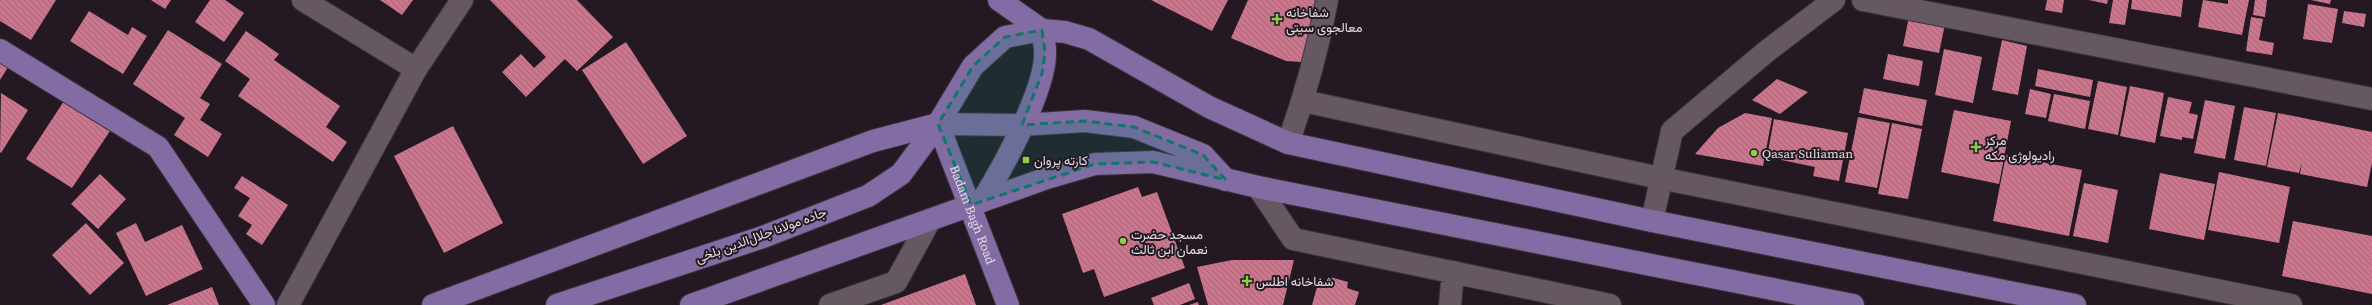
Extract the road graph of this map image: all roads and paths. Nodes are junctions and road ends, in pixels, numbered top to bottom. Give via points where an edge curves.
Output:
1 (303, 0) edge
2 (462, 0) edge
3 (999, 0) edge
4 (1327, 0) edge
5 (1834, 0) edge
6 (1863, 0) edge
7 (1042, 30) junction
8 (0, 50) edge
9 (416, 69) junction
10 (2372, 99) edge
11 (1303, 101) junction
12 (938, 124) junction
13 (1022, 125) junction
14 (1288, 143) junction
15 (1660, 178) junction
16 (1226, 180) junction
17 (1258, 187) junction
18 (976, 203) junction
19 (930, 220) junction
20 (1652, 221) junction
21 (1453, 272) junction
22 (264, 305) edge
23 (288, 305) edge
24 (433, 305) edge
25 (557, 305) edge
26 (691, 305) edge
27 (830, 305) edge
28 (1008, 305) edge
29 (1450, 305) edge
30 (1610, 305) edge
31 (1853, 305) edge
32 (2075, 305) edge
33 (2291, 305) edge

1 - 9 street
2 - 9 street
3 - 7 main road
4 - 11 street via 1319,44
5 - 15 street via 1767,51 1672,131
6 - 10 street
7 - 12 main road, جاده مولانا جلال‌الدین بلخی via 1005,37 972,66
7 - 13 main road via 1045,52 1042,73
7 - 14 main road via 1065,32 1089,39 1209,107
8 - 22 main road via 158,147
9 - 23 street
11 - 14 street
11 - 15 street
12 - 13 main road
12 - 18 main road, Badam Bagh Road
12 - 24 main road via 873,141
12 - 25 main road, جاده مولانا جلال‌الدین بلخی via 901,174 868,196 763,237
13 - 16 main road via 1085,121 1134,127 1203,155
13 - 18 main road via 1004,166
14 - 20 main road
15 - 20 street
15 - 33 street
16 - 17 main road
16 - 18 main road via 1153,162 1095,164
17 - 21 street via 1293,238
17 - 31 main road
18 - 19 main road
18 - 28 main road, Badam Bagh Road
19 - 26 main road
19 - 27 street via 896,282
20 - 32 main road
21 - 29 street
21 - 30 street

